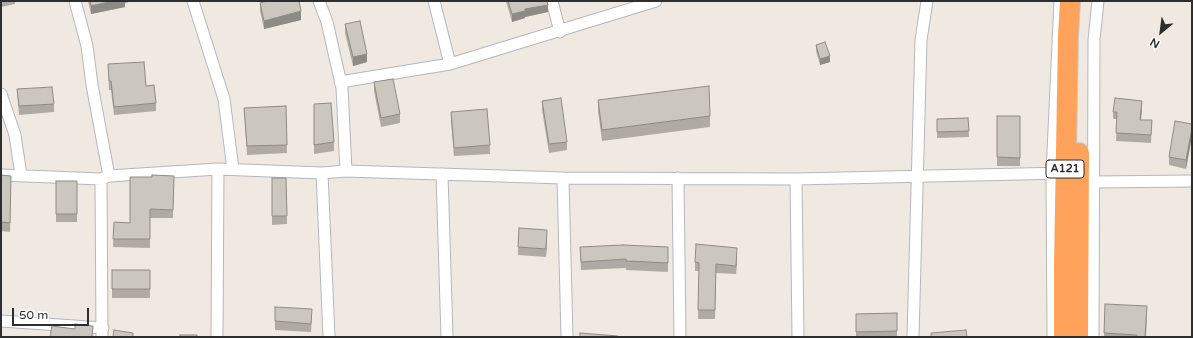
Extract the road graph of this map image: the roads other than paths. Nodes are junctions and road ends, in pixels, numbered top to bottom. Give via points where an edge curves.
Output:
1 (75, 1) edge
2 (193, 1) edge
3 (319, 1) edge
4 (434, 1) edge
5 (552, 1) edge
6 (656, 1) edge
7 (926, 1) edge
8 (1060, 1) edge
9 (1070, 1) edge
10 (1082, 1) edge
11 (1098, 1) edge
12 (560, 32) junction
13 (1073, 62) junction
14 (450, 64) junction
15 (340, 82) junction
16 (1, 94) edge
17 (218, 169) junction
18 (233, 169) junction
19 (346, 171) junction
20 (322, 173) junction
21 (1059, 173) junction
22 (442, 174) junction
23 (1, 175) edge
24 (21, 175) junction
25 (916, 176) junction
26 (105, 178) junction
27 (563, 178) junction
28 (678, 178) junction
29 (796, 179) junction
30 (1192, 181) edge
31 (1094, 182) junction
32 (1, 321) edge
33 (103, 333) edge
34 (217, 337) edge
35 (329, 337) edge
36 (447, 337) edge
37 (567, 337) edge
38 (680, 337) edge
39 (798, 337) edge
40 (913, 337) edge
41 (1053, 337) edge
42 (1064, 337) edge
43 (1078, 337) edge
44 (1094, 337) edge

1 - 26 street via 87,46
2 - 18 street via 224,99
3 - 15 street via 327,22
4 - 14 street
5 - 12 street
6 - 12 street
7 - 25 street via 921,40
8 - 21 street
9 - 13 highway, A121
10 - 13 highway, A121
11 - 31 street via 1094,40
12 - 14 street
13 - 21 highway, A121
13 - 43 highway, A121
14 - 15 street
15 - 19 street
16 - 24 street via 14,135
17 - 18 street
17 - 26 street
17 - 34 street
18 - 20 street
19 - 20 street
19 - 22 street
20 - 35 street
21 - 25 street
21 - 41 street
21 - 42 highway, A121
22 - 27 street
22 - 36 street
23 - 24 street
24 - 26 street
25 - 29 street
25 - 40 street
26 - 33 street
27 - 28 street
27 - 37 street
28 - 29 street
28 - 38 street
29 - 39 street
30 - 31 street
31 - 44 street
32 - 33 street

